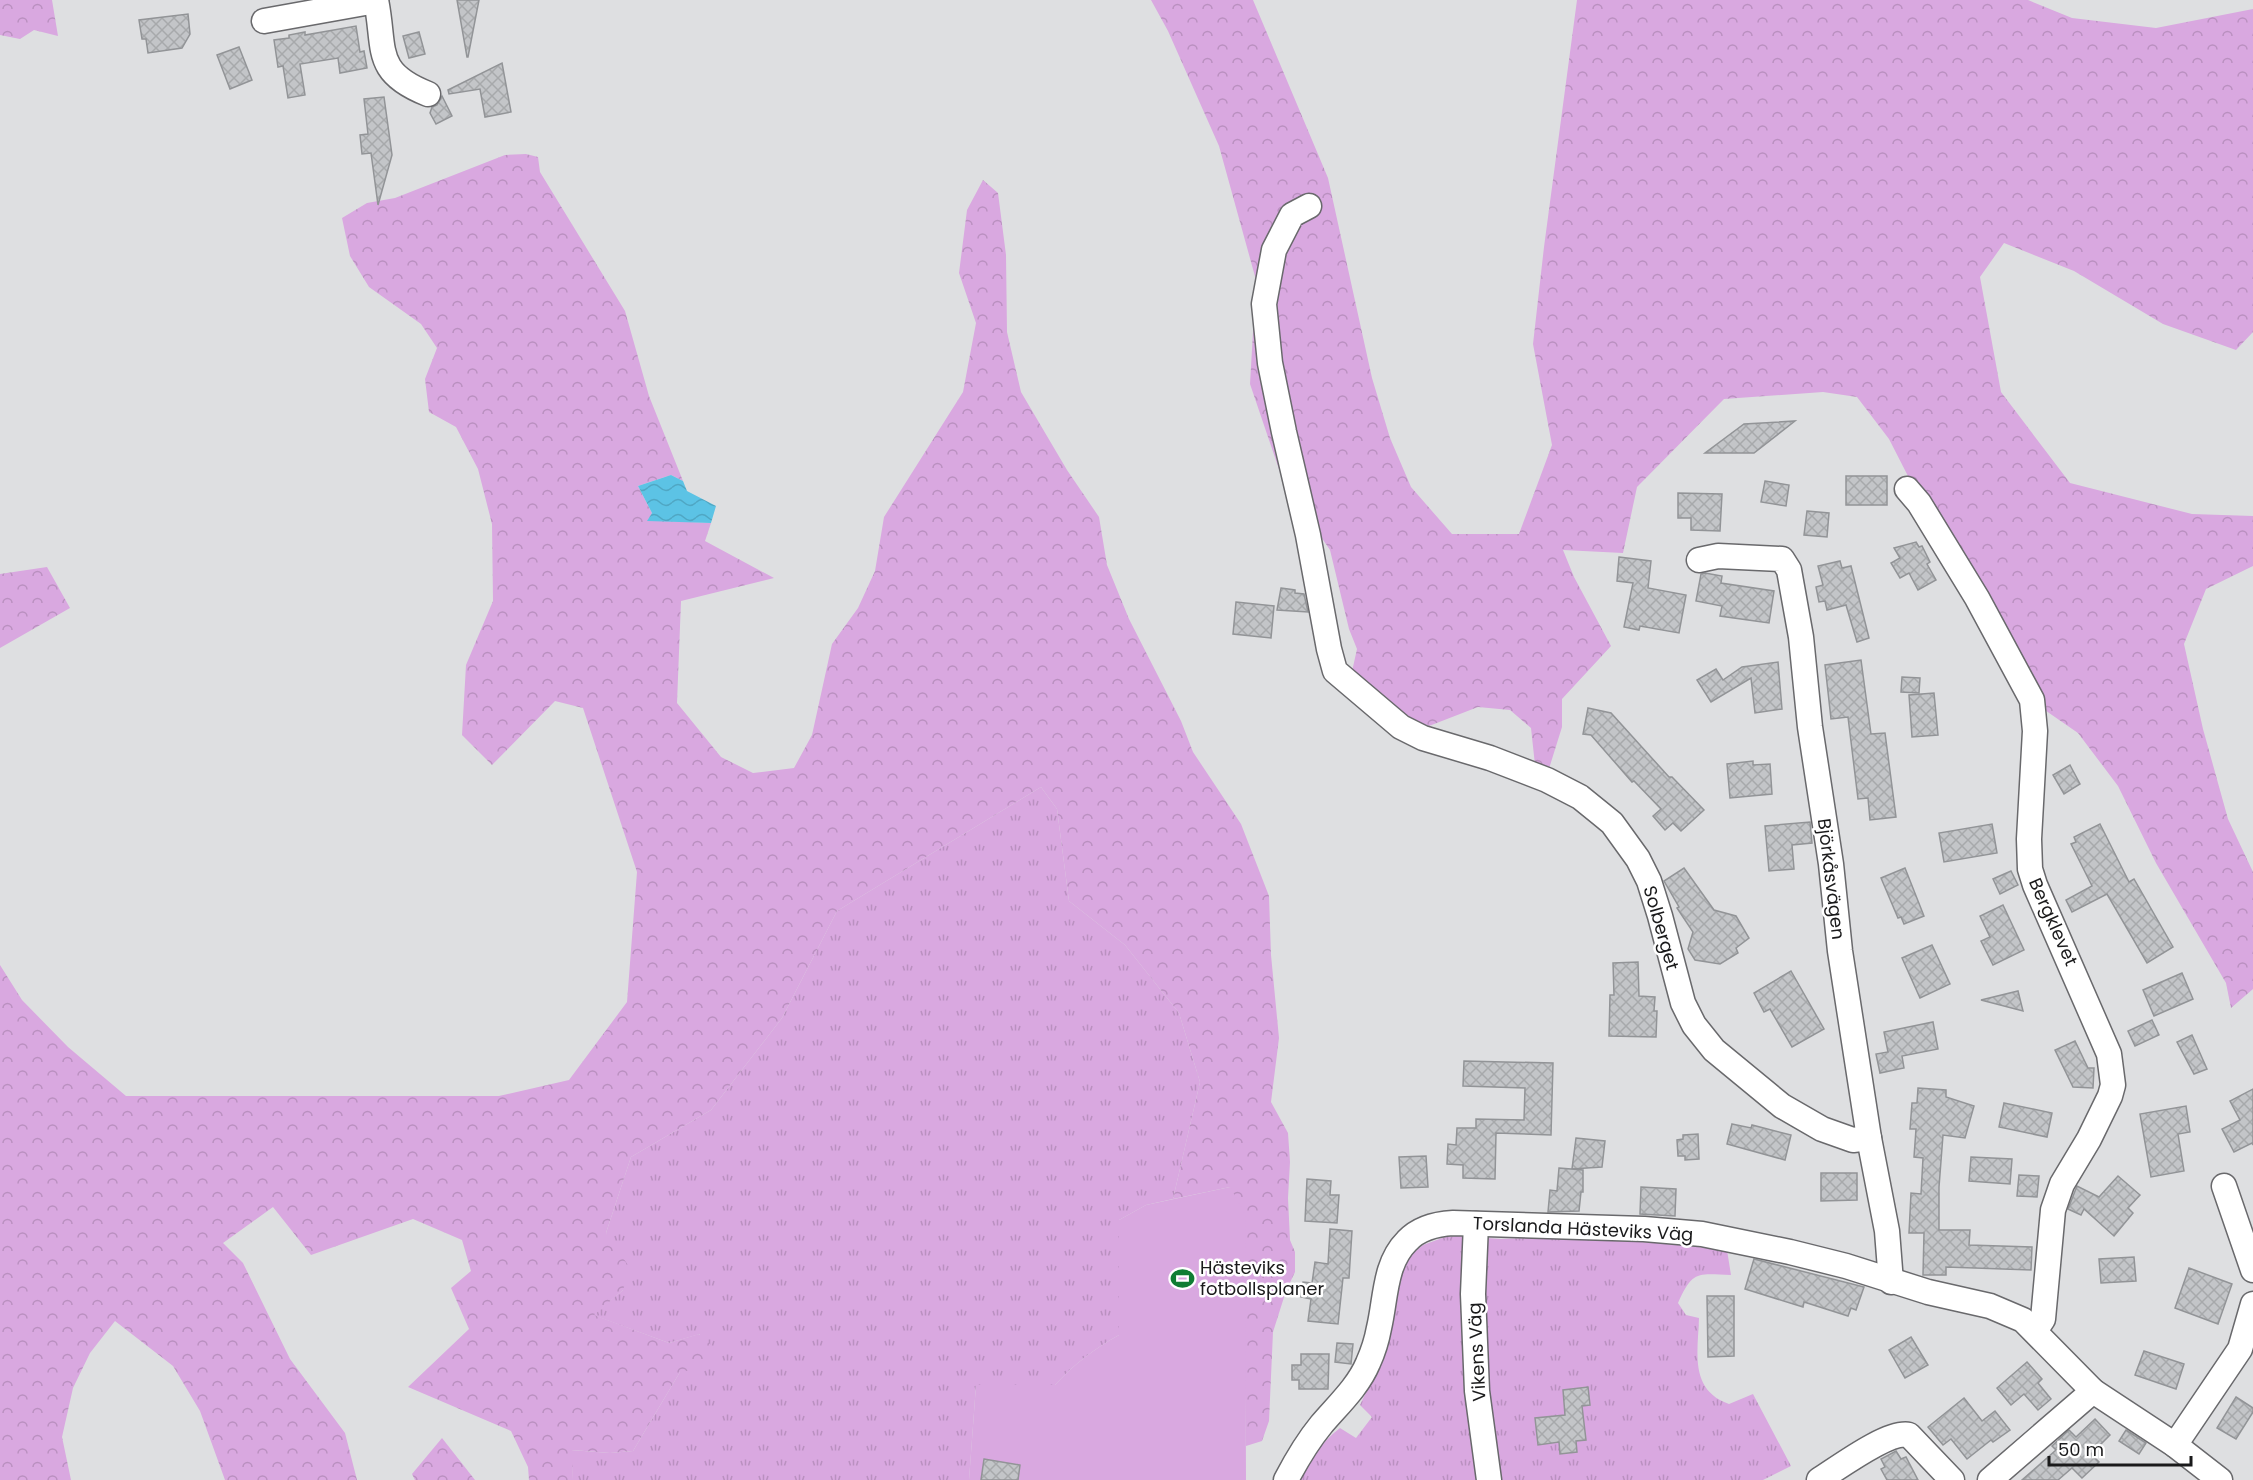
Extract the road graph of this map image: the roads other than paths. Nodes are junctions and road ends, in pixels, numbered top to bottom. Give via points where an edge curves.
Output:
1 (376, 1) edge
2 (264, 21) dead end
3 (428, 94) dead end
4 (1310, 206) dead end
5 (1906, 489) dead end
6 (1699, 560) dead end
7 (1869, 1138) junction
8 (2224, 1186) dead end
9 (1476, 1224) junction
10 (2253, 1270) edge
11 (1891, 1282) junction
12 (2253, 1304) edge
13 (2250, 1329) edge
14 (2035, 1331) junction
15 (2093, 1391) junction
16 (2175, 1445) junction
17 (1286, 1480) edge
18 (1489, 1480) edge
19 (1819, 1480) edge
20 (1952, 1480) edge
21 (1990, 1480) edge
22 (2220, 1480) edge

1 - 2 street
1 - 3 street via 384,60 399,79
4 - 7 street, Solberget via 1292,215 1274,250 1264,304 1270,363 1335,671 1401,727 1547,780 1580,797 1612,823 1649,881 1683,1003 1714,1050 1782,1106 1822,1129 1853,1140
5 - 14 street, Bergklevet via 1919,502 1977,598 2032,700 2035,731 2030,869 2111,1066 2110,1096 2057,1194 2043,1319
6 - 7 street, Björkåsvägen via 1718,556 1782,559 1790,570
7 - 11 street, Björkåsvägen via 1887,1231
8 - 10 street
9 - 11 street, Torslanda Hästeviks Väg via 1644,1228 1702,1234 1846,1266
9 - 17 street, Torslanda Hästeviks Väg via 1436,1224 1406,1242 1394,1260 1385,1289 1368,1365 1314,1435
9 - 18 street, Vikens Väg via 1473,1294 1477,1391
11 - 14 street, Torslanda Hästeviks Väg via 1990,1306 2023,1320
12 - 13 street
13 - 16 street
14 - 15 street, Torslanda Hästeviks Väg
15 - 16 street, Torslanda Hästeviks Väg
15 - 21 street
16 - 22 street, Torslanda Hästeviks Väg
19 - 20 street via 1902,1433 1909,1435

